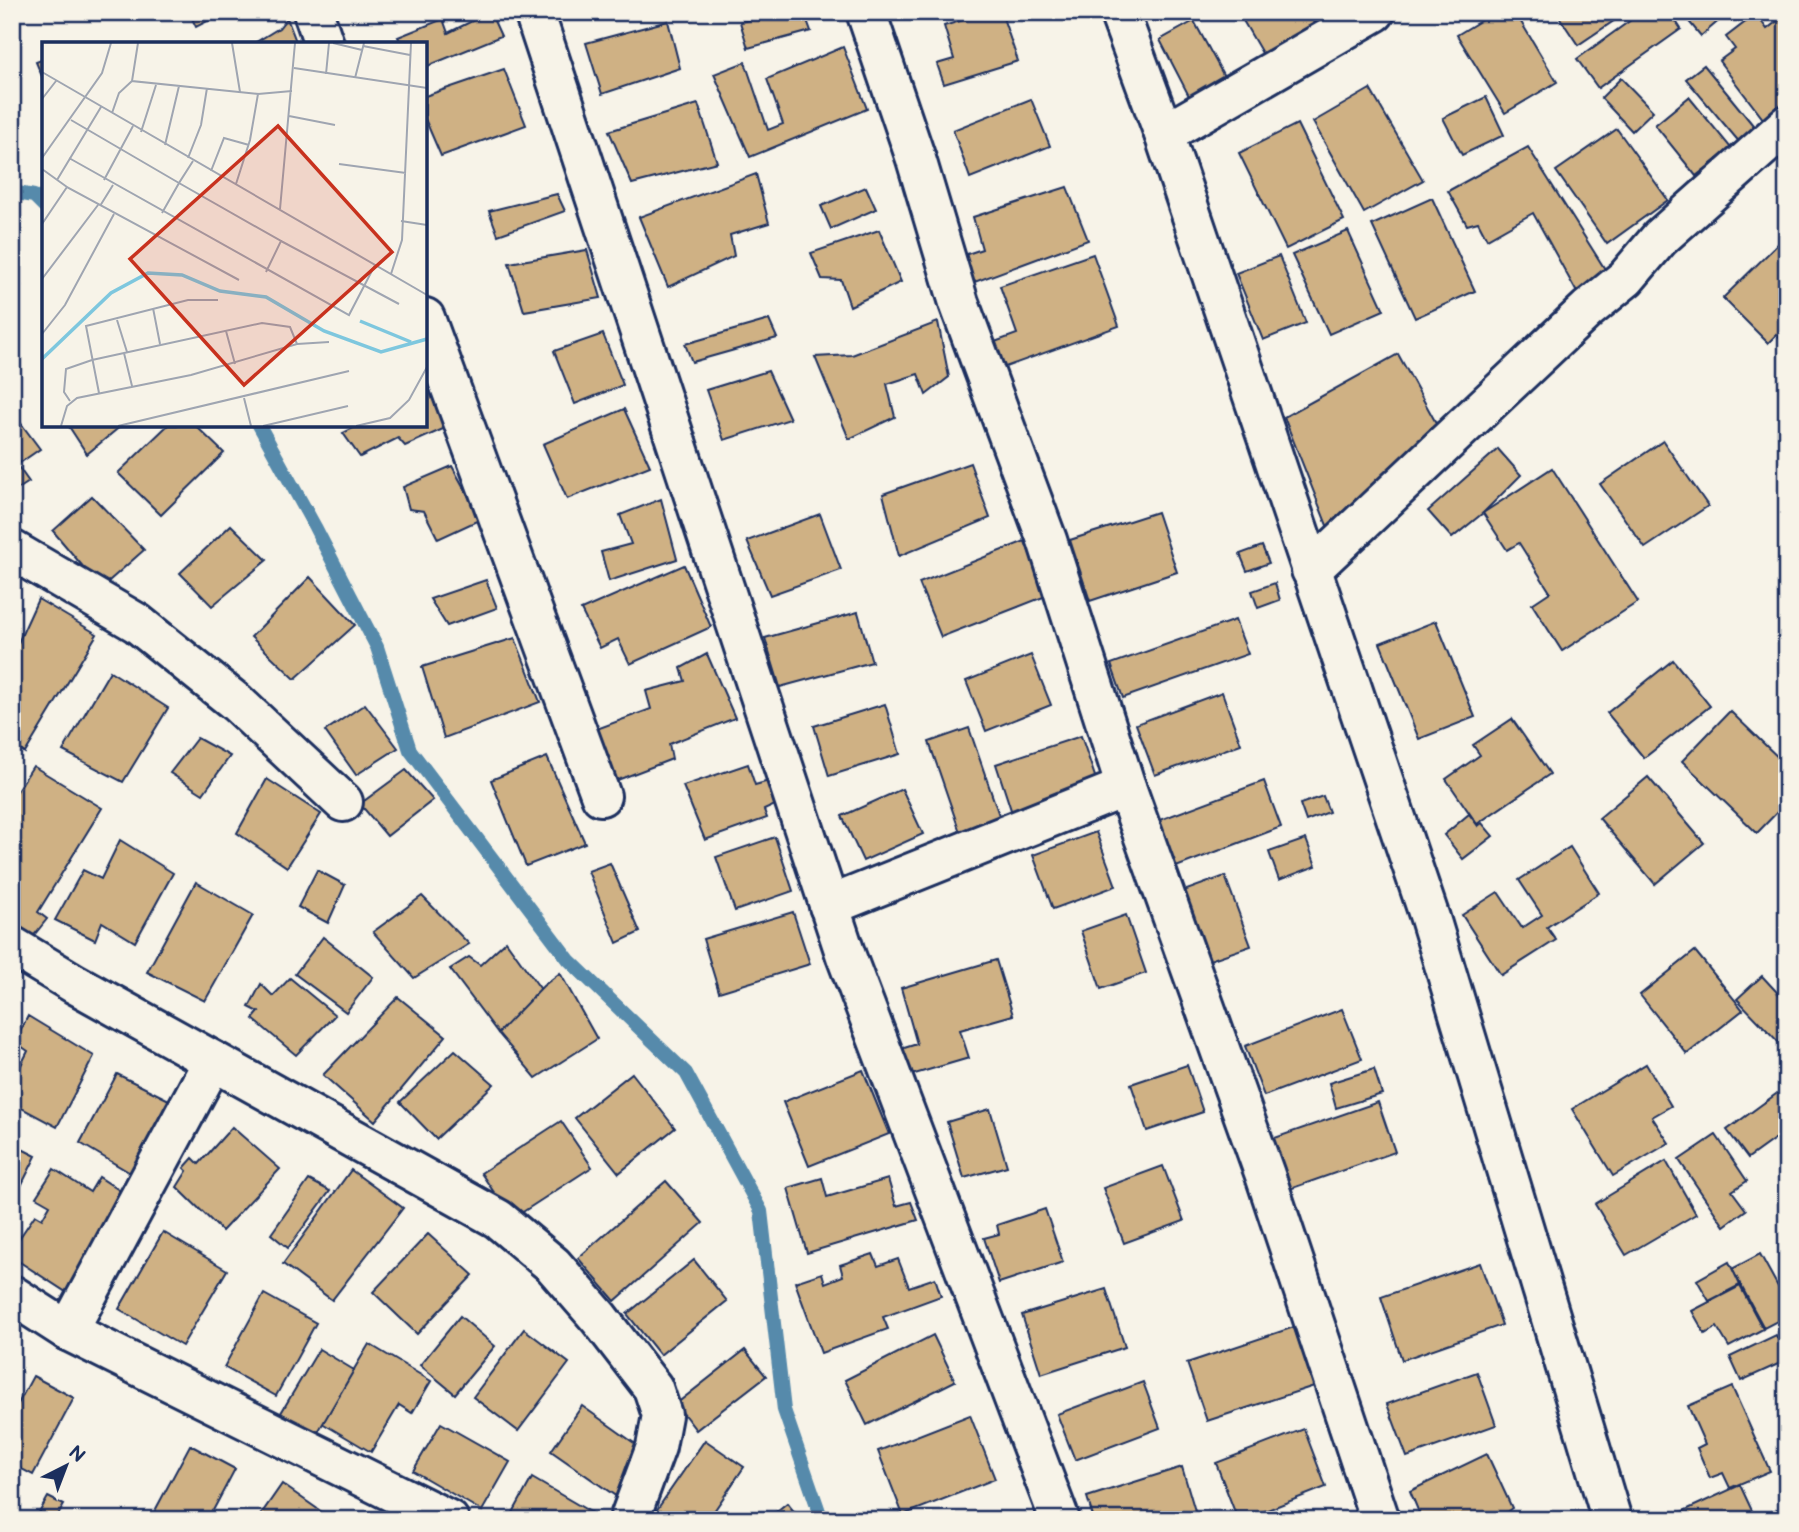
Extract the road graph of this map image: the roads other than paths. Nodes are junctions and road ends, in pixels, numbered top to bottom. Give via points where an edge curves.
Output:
1 (313, 12) edge
2 (534, 12) edge
3 (866, 12) edge
4 (1119, 12) edge
5 (1375, 12) edge
6 (323, 42) edge
7 (1787, 125) edge
8 (1164, 134) junction
9 (427, 323) edge
10 (12, 550) edge
11 (1311, 570) junction
12 (1126, 787) junction
13 (601, 796) dead end
14 (343, 802) dead end
15 (829, 906) junction
16 (12, 946) edge
17 (213, 1061) junction
18 (12, 1295) edge
19 (68, 1331) junction
20 (1610, 1519) edge
21 (449, 1520) edge
22 (629, 1520) edge
23 (1060, 1520) edge
24 (1380, 1520) edge

1 - 6 street
2 - 15 street
3 - 12 street via 959,303 1047,540
4 - 8 street
5 - 8 street
7 - 11 street via 1660,238 1626,278
8 - 11 street
9 - 13 street
10 - 14 street via 137,623 237,703
11 - 20 street via 1430,918
12 - 15 street
12 - 24 street via 1265,1175
15 - 23 street
16 - 17 street
17 - 19 street
17 - 22 street via 498,1219 553,1265 653,1388 662,1415 656,1447
18 - 19 street
19 - 21 street

